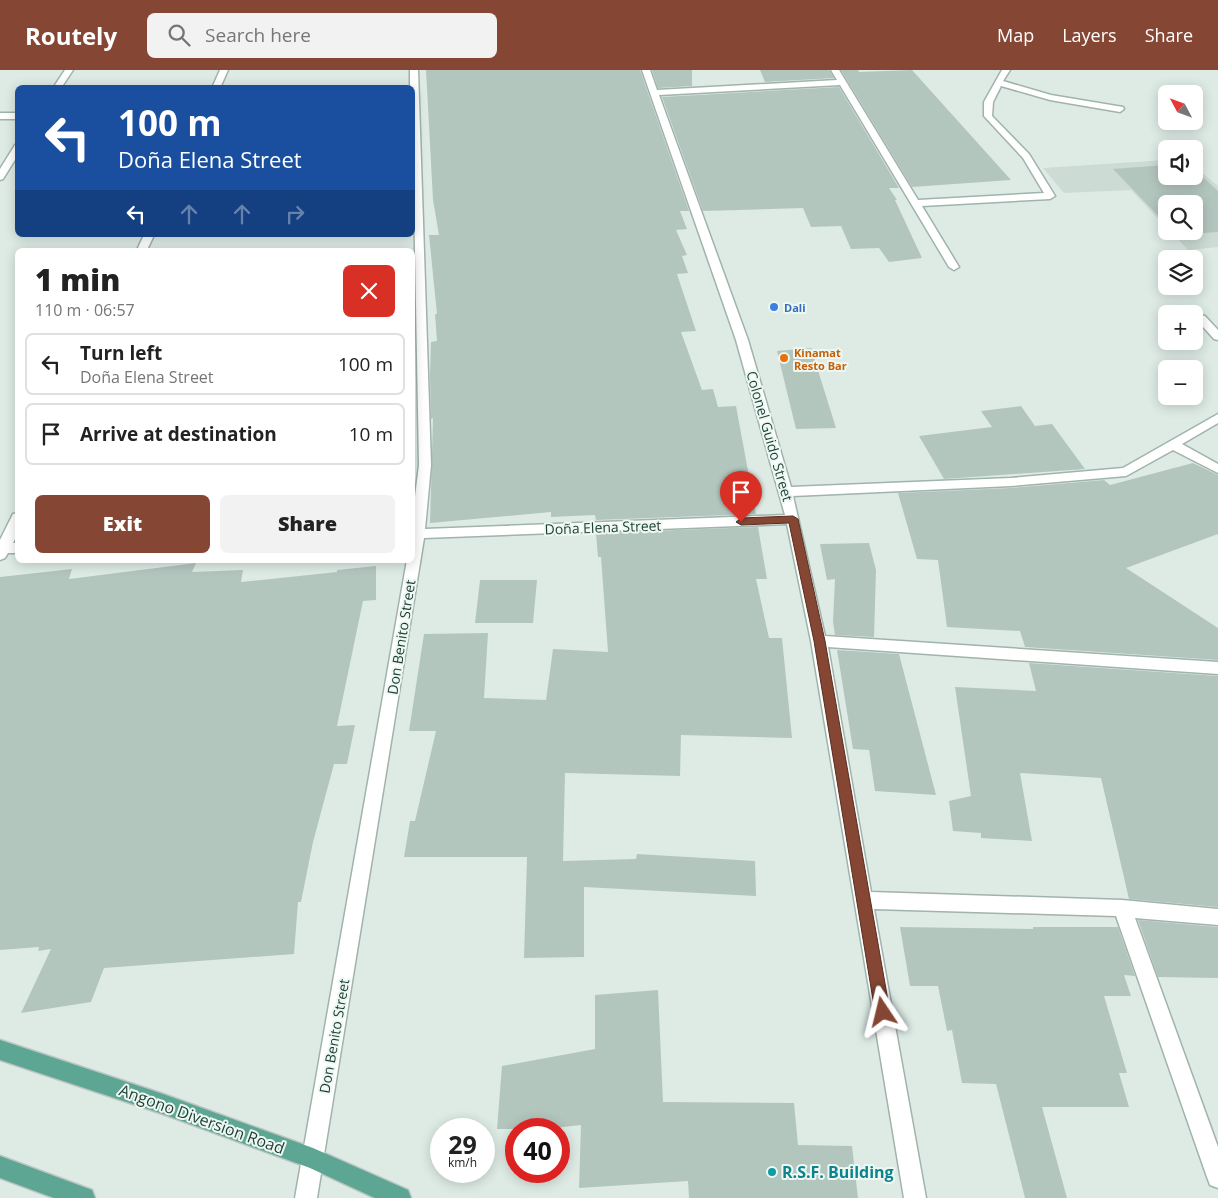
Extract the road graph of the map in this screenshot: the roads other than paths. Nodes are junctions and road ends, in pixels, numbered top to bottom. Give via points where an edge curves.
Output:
1 (69, 70) edge
2 (224, 70) edge
3 (414, 70) edge
4 (646, 70) edge
5 (835, 70) edge
6 (1006, 70) edge
7 (842, 82) junction
8 (1000, 83) junction
9 (59, 85) edge
10 (217, 85) edge
11 (414, 85) edge
12 (654, 93) junction
13 (415, 106) edge
14 (1120, 109) dead end
15 (0, 116) edge
16 (15, 116) edge
17 (15, 152) edge
18 (0, 177) edge
19 (916, 203) junction
20 (954, 267) dead end
21 (1218, 317) edge
22 (1218, 337) edge
23 (1218, 418) edge
24 (1174, 445) junction
25 (1218, 469) edge
26 (786, 492) junction
27 (793, 519) junction
28 (15, 523) edge
29 (415, 534) edge
30 (15, 548) edge
31 (1, 550) edge
32 (411, 563) edge
33 (819, 641) junction
34 (1218, 668) edge
35 (864, 900) junction
36 (1122, 908) junction
37 (1218, 917) edge
38 (0, 1050) edge
39 (313, 1159) junction
40 (0, 1167) edge
41 (1218, 1177) edge
42 (84, 1198) edge
43 (306, 1198) edge
44 (400, 1198) edge
45 (915, 1198) edge

1 - 9 street
2 - 10 street
3 - 11 street, Don Benito Street
4 - 12 street, Colonel Guido Street
5 - 7 street
6 - 8 street
7 - 12 street
7 - 19 street
8 - 14 street via 1050,97
8 - 19 street via 986,110 988,118 1018,146 1037,170 1050,196
12 - 26 street, Colonel Guido Street via 742,340
13 - 29 street, Don Benito Street via 425,465
15 - 16 street
17 - 18 street
19 - 20 street
21 - 22 street via 1201,318
23 - 24 street
24 - 25 street
24 - 26 street via 1126,472 1011,482
26 - 27 street, Colonel Guido Street
27 - 29 street, Doña Elena Street
27 - 33 street, Colonel Guido Street
28 - 31 street
30 - 31 street
32 - 39 street, Don Benito Street via 394,688
33 - 34 street
33 - 35 street, Colonel Guido Street
35 - 36 street
35 - 45 street, Colonel Guido Street
36 - 37 street
36 - 41 street
38 - 39 main road, Angono Diversion Road via 163,1104
39 - 43 street, Don Benito Street
39 - 44 main road, Angono Diversion Road
40 - 42 main road

